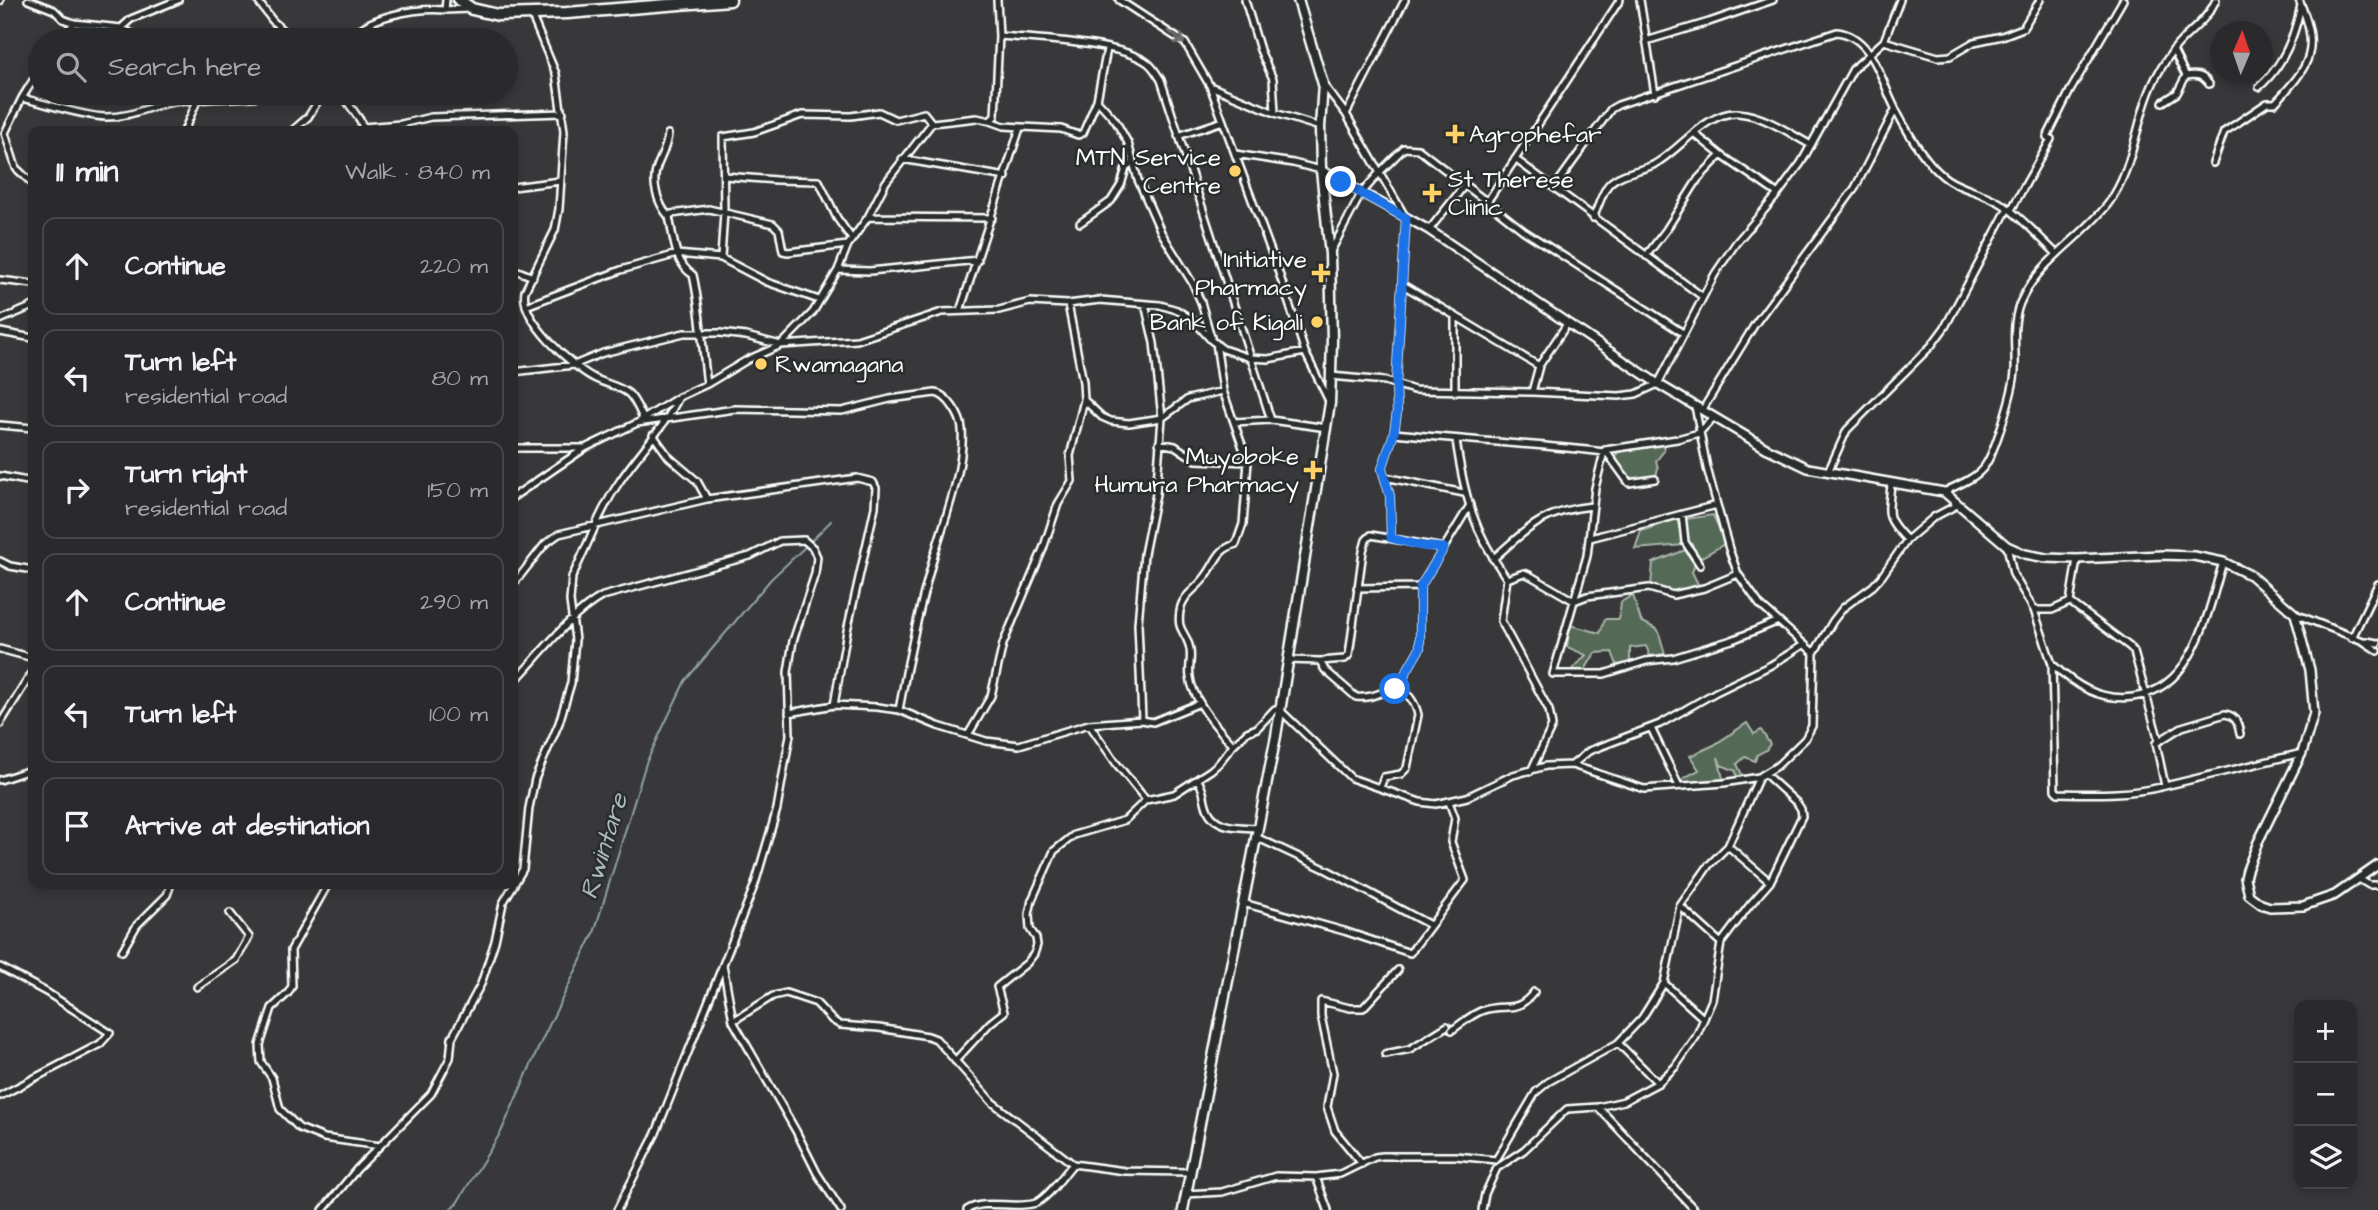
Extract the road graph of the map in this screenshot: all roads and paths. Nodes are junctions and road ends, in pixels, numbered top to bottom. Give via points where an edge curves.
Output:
1 (28, 0) edge
2 (178, 0) edge
3 (257, 0) edge
4 (446, 0) edge
5 (459, 0) edge
6 (730, 0) edge
7 (997, 0) edge
8 (1119, 0) edge
9 (1245, 0) edge
10 (1298, 0) edge
11 (1405, 0) edge
12 (1620, 0) edge
13 (1640, 0) edge
14 (1773, 0) edge
15 (1900, 0) edge
16 (2040, 0) edge
17 (2123, 0) edge
18 (2216, 0) edge
19 (2300, 2) edge
20 (472, 9) junction
21 (446, 10) junction
22 (531, 14) junction
23 (74, 23) junction
24 (70, 28) edge
25 (121, 28) joint
26 (280, 28) edge
27 (362, 28) edge
28 (999, 36) junction
29 (1646, 41) junction
30 (1884, 41) junction
31 (1107, 49) junction
32 (2173, 50) junction
33 (1871, 54) junction
34 (2186, 76) junction
35 (1323, 84) junction
36 (2209, 84) dead end
37 (1210, 86) junction
38 (2259, 87) dead end
39 (28, 88) edge
40 (1655, 94) junction
41 (22, 98) junction
42 (28, 99) edge
43 (1097, 100) junction
44 (2163, 102) dead end
45 (52, 105) edge
46 (159, 105) edge
47 (195, 105) edge
48 (316, 105) edge
49 (349, 105) edge
50 (1895, 110) junction
51 (562, 113) junction
52 (1275, 113) junction
53 (1346, 114) junction
54 (990, 121) junction
55 (1223, 121) junction
56 (932, 123) junction
57 (186, 126) edge
58 (298, 126) edge
59 (362, 126) edge
60 (386, 126) edge
61 (1320, 127) junction
62 (1020, 128) junction
63 (668, 134) dead end
64 (1695, 134) junction
65 (2, 135) edge
66 (1178, 136) junction
67 (1811, 145) junction
68 (1235, 154) junction
69 (1721, 155) junction
70 (902, 159) junction
71 (1515, 159) junction
72 (1133, 163) junction
73 (2213, 163) dead end
74 (1321, 170) junction
75 (1380, 172) junction
76 (725, 176) junction
77 (1006, 177) junction
78 (28, 179) edge
79 (560, 181) junction
80 (518, 186) edge
81 (1464, 186) junction
82 (1554, 188) junction
83 (1361, 194) junction
84 (1778, 194) junction
85 (1487, 202) junction
86 (2008, 208) junction
87 (724, 212) junction
88 (669, 217) junction
89 (868, 217) junction
90 (992, 218) junction
91 (1406, 218) junction
92 (1593, 218) junction
93 (1080, 223) dead end
94 (1429, 230) junction
95 (850, 242) junction
96 (677, 254) junction
97 (1330, 254) junction
98 (2057, 254) junction
99 (1646, 256) junction
100 (721, 258) junction
101 (978, 260) junction
102 (838, 270) junction
103 (518, 271) edge
104 (533, 277) junction
105 (0, 281) edge
106 (28, 284) edge
107 (1403, 285) junction
108 (1703, 297) junction
109 (819, 300) junction
110 (1068, 304) junction
111 (1145, 304) junction
112 (526, 306) junction
113 (28, 308) edge
114 (960, 312) junction
115 (1455, 316) junction
116 (0, 320) edge
117 (1567, 324) junction
118 (0, 332) edge
119 (700, 333) junction
120 (1683, 333) junction
121 (28, 337) edge
122 (1213, 341) junction
123 (780, 345) junction
124 (1305, 352) junction
125 (1250, 358) junction
126 (574, 365) junction
127 (1539, 366) junction
128 (518, 371) edge
129 (1331, 376) junction
130 (707, 384) junction
131 (1658, 384) junction
132 (1396, 385) junction
133 (1223, 391) junction
134 (1455, 392) junction
135 (1532, 392) junction
136 (678, 397) junction
137 (1084, 400) junction
138 (1330, 403) junction
139 (1699, 408) junction
140 (1714, 417) junction
141 (643, 418) junction
142 (669, 418) junction
143 (1162, 418) junction
144 (1271, 420) junction
145 (1234, 422) junction
146 (637, 423) junction
147 (0, 425) edge
148 (28, 428) edge
149 (1327, 428) junction
150 (1394, 433) junction
151 (1699, 433) junction
152 (653, 435) junction
153 (1456, 440) junction
154 (1159, 443) junction
155 (518, 448) edge
156 (585, 448) junction
157 (1605, 451) junction
158 (1248, 462) junction
159 (1828, 472) junction
160 (0, 476) edge
161 (1385, 477) junction
162 (1655, 479) dead end
163 (28, 481) edge
164 (1891, 483) junction
165 (1944, 492) junction
166 (1464, 493) junction
167 (518, 495) edge
168 (706, 499) junction
169 (1314, 502) joint
170 (1470, 505) junction
171 (1717, 505) junction
172 (1957, 505) junction
173 (1592, 506) junction
174 (1682, 514) junction
175 (1312, 515) junction
176 (598, 523) junction
177 (1391, 538) junction
178 (1590, 538) junction
179 (1907, 540) junction
180 (2007, 546) junction
181 (1444, 548) junction
182 (1493, 559) junction
183 (2077, 559) junction
184 (0, 561) edge
185 (2223, 562) junction
186 (1700, 565) dead end
187 (28, 569) edge
188 (1738, 574) junction
189 (518, 579) edge
190 (1507, 579) junction
191 (2378, 584) edge
192 (1420, 587) junction
193 (1357, 588) junction
194 (1574, 601) junction
195 (2070, 602) junction
196 (2034, 610) junction
197 (2295, 614) junction
198 (574, 619) junction
199 (1776, 621) junction
200 (2352, 638) junction
201 (2363, 641) junction
202 (2378, 643) edge
203 (1803, 645) junction
204 (0, 649) edge
205 (2378, 651) edge
206 (1814, 653) junction
207 (28, 657) edge
208 (1288, 660) junction
209 (1320, 661) junction
210 (2052, 664) junction
211 (518, 678) edge
212 (28, 679) edge
213 (1283, 686) junction
214 (1399, 690) junction
215 (2145, 695) junction
216 (1200, 703) junction
217 (834, 705) junction
218 (899, 710) junction
219 (1280, 710) junction
220 (789, 713) junction
221 (1142, 720) junction
222 (0, 724) edge
223 (1089, 724) junction
224 (1651, 728) junction
225 (2240, 734) dead end
226 (968, 736) junction
227 (2160, 741) junction
228 (1233, 745) junction
229 (2302, 753) junction
230 (1572, 765) junction
231 (28, 771) edge
232 (1531, 771) junction
233 (1762, 776) junction
234 (1197, 779) junction
235 (0, 780) edge
236 (1266, 784) junction
237 (1679, 786) junction
238 (2165, 786) junction
239 (1380, 788) junction
240 (1146, 800) junction
241 (1449, 802) junction
242 (1257, 833) junction
243 (1728, 846) junction
244 (2378, 864) edge
245 (518, 878) edge
246 (2359, 879) junction
247 (1770, 882) junction
248 (2378, 885) edge
249 (169, 889) edge
250 (325, 889) edge
251 (512, 889) edge
252 (1243, 903) junction
253 (1680, 906) junction
254 (230, 914) dead end
255 (1430, 925) junction
256 (1721, 943) junction
257 (122, 951) dead end
258 (723, 965) junction
259 (0, 967) edge
260 (1398, 970) dead end
261 (1664, 983) junction
262 (197, 987) dead end
263 (1534, 992) dead end
264 (1704, 1019) junction
265 (733, 1021) junction
266 (1618, 1043) junction
267 (1385, 1054) dead end
268 (955, 1061) junction
269 (1658, 1083) junction
270 (0, 1096) edge
271 (1598, 1107) junction
272 (380, 1146) junction
273 (1073, 1164) junction
274 (1362, 1164) junction
275 (1189, 1172) junction
276 (1316, 1178) junction
277 (1185, 1194) junction
278 (323, 1210) edge
279 (617, 1210) edge
280 (841, 1210) edge
281 (967, 1210) edge
282 (1183, 1210) edge
283 (1328, 1210) edge
284 (1482, 1210) edge
285 (1695, 1210) edge

1 - 23 street
2 - 25 street via 131,19
3 - 26 street
4 - 21 street
5 - 20 highway
6 - 22 highway
7 - 28 street
8 -> 37 street via 1185,43
9 - 52 street via 1273,79
10 - 35 main road
11 - 53 street
12 - 71 street
13 - 29 street
14 - 29 street
15 - 30 street
16 - 30 street via 2023,28 1974,42 1950,56 1938,57
17 - 86 street via 2070,91 2048,137 2051,139
18 - 32 street
19 - 38 street via 2289,45
19 - 73 street via 2310,34 2308,63 2275,103 2267,103 2224,132
20 - 21 street
20 - 22 highway via 498,15
21 - 27 street via 400,13
22 - 51 street via 553,64
23 - 24 street
23 - 25 street
28 - 31 street
28 - 54 street via 995,116
29 - 40 street
30 - 33 street
31 - 43 street
31 - 66 street via 1132,55 1155,70
32 - 34 street
32 - 98 street via 2147,99 2123,181 2108,204
33 - 40 street via 1852,36 1837,32
33 - 50 street
33 - 67 street via 1853,69
34 - 36 street via 2199,75
34 - 44 street via 2176,93
35 - 53 street
35 - 61 main road
37 - 52 street
37 - 55 street
39 - 41 street
40 - 82 street via 1611,109
41 - 42 street
41 - 65 street
43 - 62 street via 1079,135 1049,127
43 - 72 street via 1115,120
45 - 46 street via 103,117 136,114
47 - 57 street
48 - 58 street
49 - 59 street
50 - 86 street via 1945,178
50 - 139 street via 1855,188
51 - 60 street via 430,117
51 - 79 street
52 - 61 street
53 - 75 street
54 - 56 street
54 - 62 street
55 - 66 street
55 - 68 street
56 - 70 street
56 - 76 street via 924,113 896,120 879,112 797,116 754,132 723,137
61 - 74 main road
62 - 77 street
63 - 88 street via 656,178 659,202
64 - 67 street via 1711,119 1740,113
64 - 69 street
64 - 92 street via 1654,164 1614,181
65 - 78 street via 16,168
66 - 125 street
67 - 84 street
68 - 74 street
68 - 124 street
69 - 84 street
69 - 99 street via 1698,179
70 - 77 street
70 - 89 street
71 - 82 street
71 - 85 street
72 - 93 street via 1126,168 1111,201
72 - 122 street via 1161,232 1193,284
74 - 83 street
74 - 97 main road
75 - 81 street via 1404,148 1418,149
75 - 83 street
75 - 91 street
76 - 87 street
76 - 95 street via 819,181
77 - 90 street
79 - 80 street
79 - 104 street via 555,230
81 - 85 street
81 - 94 street
82 - 92 street
83 - 91 street
83 - 97 street
84 - 108 street via 1736,243
85 - 120 street
86 - 98 street
86 - 159 street via 1945,327 1847,430
87 - 88 street via 698,209
87 - 95 street via 777,226 783,251
87 - 100 street
88 - 96 street
89 - 90 street
89 - 95 street
90 - 101 street
91 - 94 street
91 - 107 street
92 - 99 street
94 - 117 street
95 - 102 street
96 - 100 street
96 - 112 street
96 - 119 street via 684,269 694,275
97 - 129 main road
98 - 165 street via 2031,282 2014,322 2013,385 1992,453 1977,474
99 - 108 street
100 - 109 street via 767,282
101 - 102 street
101 - 114 street
102 - 109 street
103 - 104 street
104 - 112 street via 525,291
105 - 106 street
107 - 115 street
107 - 132 street
108 - 120 street
109 - 123 street
110 - 111 street via 1100,300
110 - 114 street via 1030,302 999,310
110 - 137 street
111 - 122 street via 1187,315
111 - 143 street
112 - 126 street via 539,330
113 - 116 street
114 - 123 street via 930,315 857,340
115 - 127 street
115 - 134 street
117 - 127 street
117 - 131 street
118 - 121 street
119 - 123 street via 746,336
119 - 126 street via 603,353
119 - 130 street
120 - 131 street
122 - 125 street
122 - 133 street
123 - 130 street
124 - 125 street
124 - 138 street
125 - 144 street
126 - 128 street
126 - 141 street via 626,391
127 - 135 street
129 - 132 street
129 - 138 main road
130 - 136 street
131 - 135 street via 1619,396
131 - 139 street
132 - 134 street
132 - 150 street
133 - 143 street via 1188,400
133 - 145 street
134 - 135 street
136 - 141 street
136 - 142 street
137 - 143 street via 1111,421
137 - 226 street via 1070,456 1072,481 1058,503 1003,644 991,696
138 - 149 main road
139 - 140 street
139 - 151 street
140 - 151 street
140 - 159 street via 1797,463
141 - 146 street
142 - 146 street
142 - 152 street
142 - 218 street via 735,409 842,411 935,393 946,398 962,426 958,472 909,649
143 - 154 street
144 - 145 street
144 - 149 street
145 - 158 street
146 - 156 street
147 - 148 street
149 - 169 main road
150 - 153 street
150 - 161 street via 1383,463
151 - 157 street
151 - 171 street
152 - 168 street via 669,457 697,481
152 - 176 street via 608,499
153 - 157 street
153 - 166 street
154 - 158 street via 1175,446 1196,460
154 - 221 street via 1138,624
155 - 156 street
156 - 167 street
157 - 162 street via 1629,484
157 - 173 street
158 - 216 street via 1239,540 1223,548 1180,609 1178,626 1190,648 1190,680
159 - 164 street
160 - 163 street
161 - 166 street
161 - 177 street
164 - 165 street
164 - 179 street via 1889,518
165 - 172 street
166 - 170 street
168 - 176 street
168 - 217 street via 857,478 873,482 875,507
169 - 175 street
170 - 181 street
170 - 182 street
171 - 174 street
171 - 188 street
172 - 179 street
172 - 180 street
173 - 178 street
173 - 182 street via 1567,509 1536,522
174 - 178 street
174 - 186 street via 1685,542
175 - 208 main road
175 - 213 street
176 - 189 street via 551,539
176 - 198 street via 572,578 569,601
177 - 181 street
177 - 193 street via 1371,535 1366,540
178 - 194 street
179 - 206 street via 1873,586 1843,608
180 - 183 street via 2046,558
180 - 196 street via 2013,574
181 - 192 street
182 - 190 street
183 - 185 street via 2162,555
183 - 195 street
184 - 187 street
185 - 197 street via 2250,575
185 - 215 street via 2204,624 2183,667 2166,685
188 - 194 street via 1673,595 1649,588
188 - 199 street
190 - 194 street via 1524,573
190 - 232 street via 1501,621 1552,719
191 - 200 street
192 - 193 street
192 - 214 street via 1420,648
193 - 209 street via 1349,654 1345,659
194 - 199 street via 1553,674 1604,674 1673,658
195 - 196 street via 2052,610
195 - 215 street via 2130,647 2137,657
196 - 210 street
197 - 200 street
197 - 229 street via 2314,696 2314,713
198 - 211 street
198 - 220 street via 603,596 751,556 780,541 804,540 817,557 793,641
198 - 245 street via 574,665 565,705 535,779
199 - 203 street
200 - 201 street
201 - 202 street
201 - 205 street
203 - 206 street
203 - 224 street
204 - 207 street
206 - 233 street via 1812,726 1805,739
208 - 209 street
208 - 213 main road
209 - 214 street via 1356,697
210 - 215 street via 2071,682 2103,697
210 - 238 street via 2056,792 2121,793
212 - 222 street
213 - 219 main road
213 - 236 street
214 - 239 street via 1412,699 1418,715 1410,758 1407,768 1384,778
215 - 227 street
216 - 221 street via 1153,722
216 - 228 street
217 - 218 street
217 - 220 street
218 - 226 street
219 - 228 street via 1275,709
219 - 236 main road
219 - 239 street via 1350,778
220 - 258 street via 788,753 777,809 755,884
221 - 223 street
223 - 226 street via 1019,745
223 - 240 street
224 - 230 street via 1589,751
224 - 237 street
225 - 227 street via 2237,721 2225,714 2182,727
227 - 238 street via 2155,746
228 - 234 street
229 - 238 street
229 - 246 street via 2247,870 2249,895 2270,907 2304,906
230 - 232 street
230 - 237 street via 1644,789
231 - 235 street
232 - 241 street
233 - 237 street
233 - 243 street
233 - 247 street via 1802,812
234 - 240 street via 1174,794
234 - 242 street via 1216,821
236 - 242 main road
239 - 241 street via 1420,802
240 - 268 street via 1125,820 1074,835 1054,850 1029,914 1037,945 1034,954 997,987 1004,1012
241 - 255 street via 1455,818 1451,842 1465,880
242 - 252 main road
242 - 255 street
243 - 247 street
243 - 253 street
244 - 246 street
246 - 248 street
247 - 256 street
249 - 257 street via 137,925
250 - 272 street via 291,950 292,986 272,1008 260,1045 261,1062 272,1077 280,1109 299,1128 324,1138
251 - 272 street via 501,908 481,984 452,1038 450,1058 431,1094
252 - 255 street via 1410,953
252 - 275 main road
253 - 256 street
253 - 261 street
254 - 262 street via 249,937 236,960
256 - 264 street via 1712,1000
258 - 265 street
258 - 279 street via 656,1133
259 - 270 street via 110,1033 100,1044
260 - 274 street via 1363,1007 1321,1001 1334,1081 1327,1107 1335,1131
261 - 264 street
261 - 266 street via 1642,1018
263 - 267 street via 1521,1005 1481,1011 1410,1049
264 - 269 street via 1675,1067
265 - 268 street via 772,996 786,993 816,1003 840,1025 928,1036
265 - 280 street
266 - 269 street
266 - 274 street via 1536,1092 1496,1160 1382,1156
268 - 273 street via 992,1102
269 - 271 street via 1624,1101
271 - 284 street via 1567,1109 1524,1150 1497,1168
271 - 285 street
272 - 278 street
273 - 275 street
273 - 281 street via 1039,1202 1017,1209 979,1206
274 - 276 street via 1348,1172
275 - 277 main road
276 - 277 street via 1276,1176 1222,1192
276 - 283 street
277 - 282 main road

